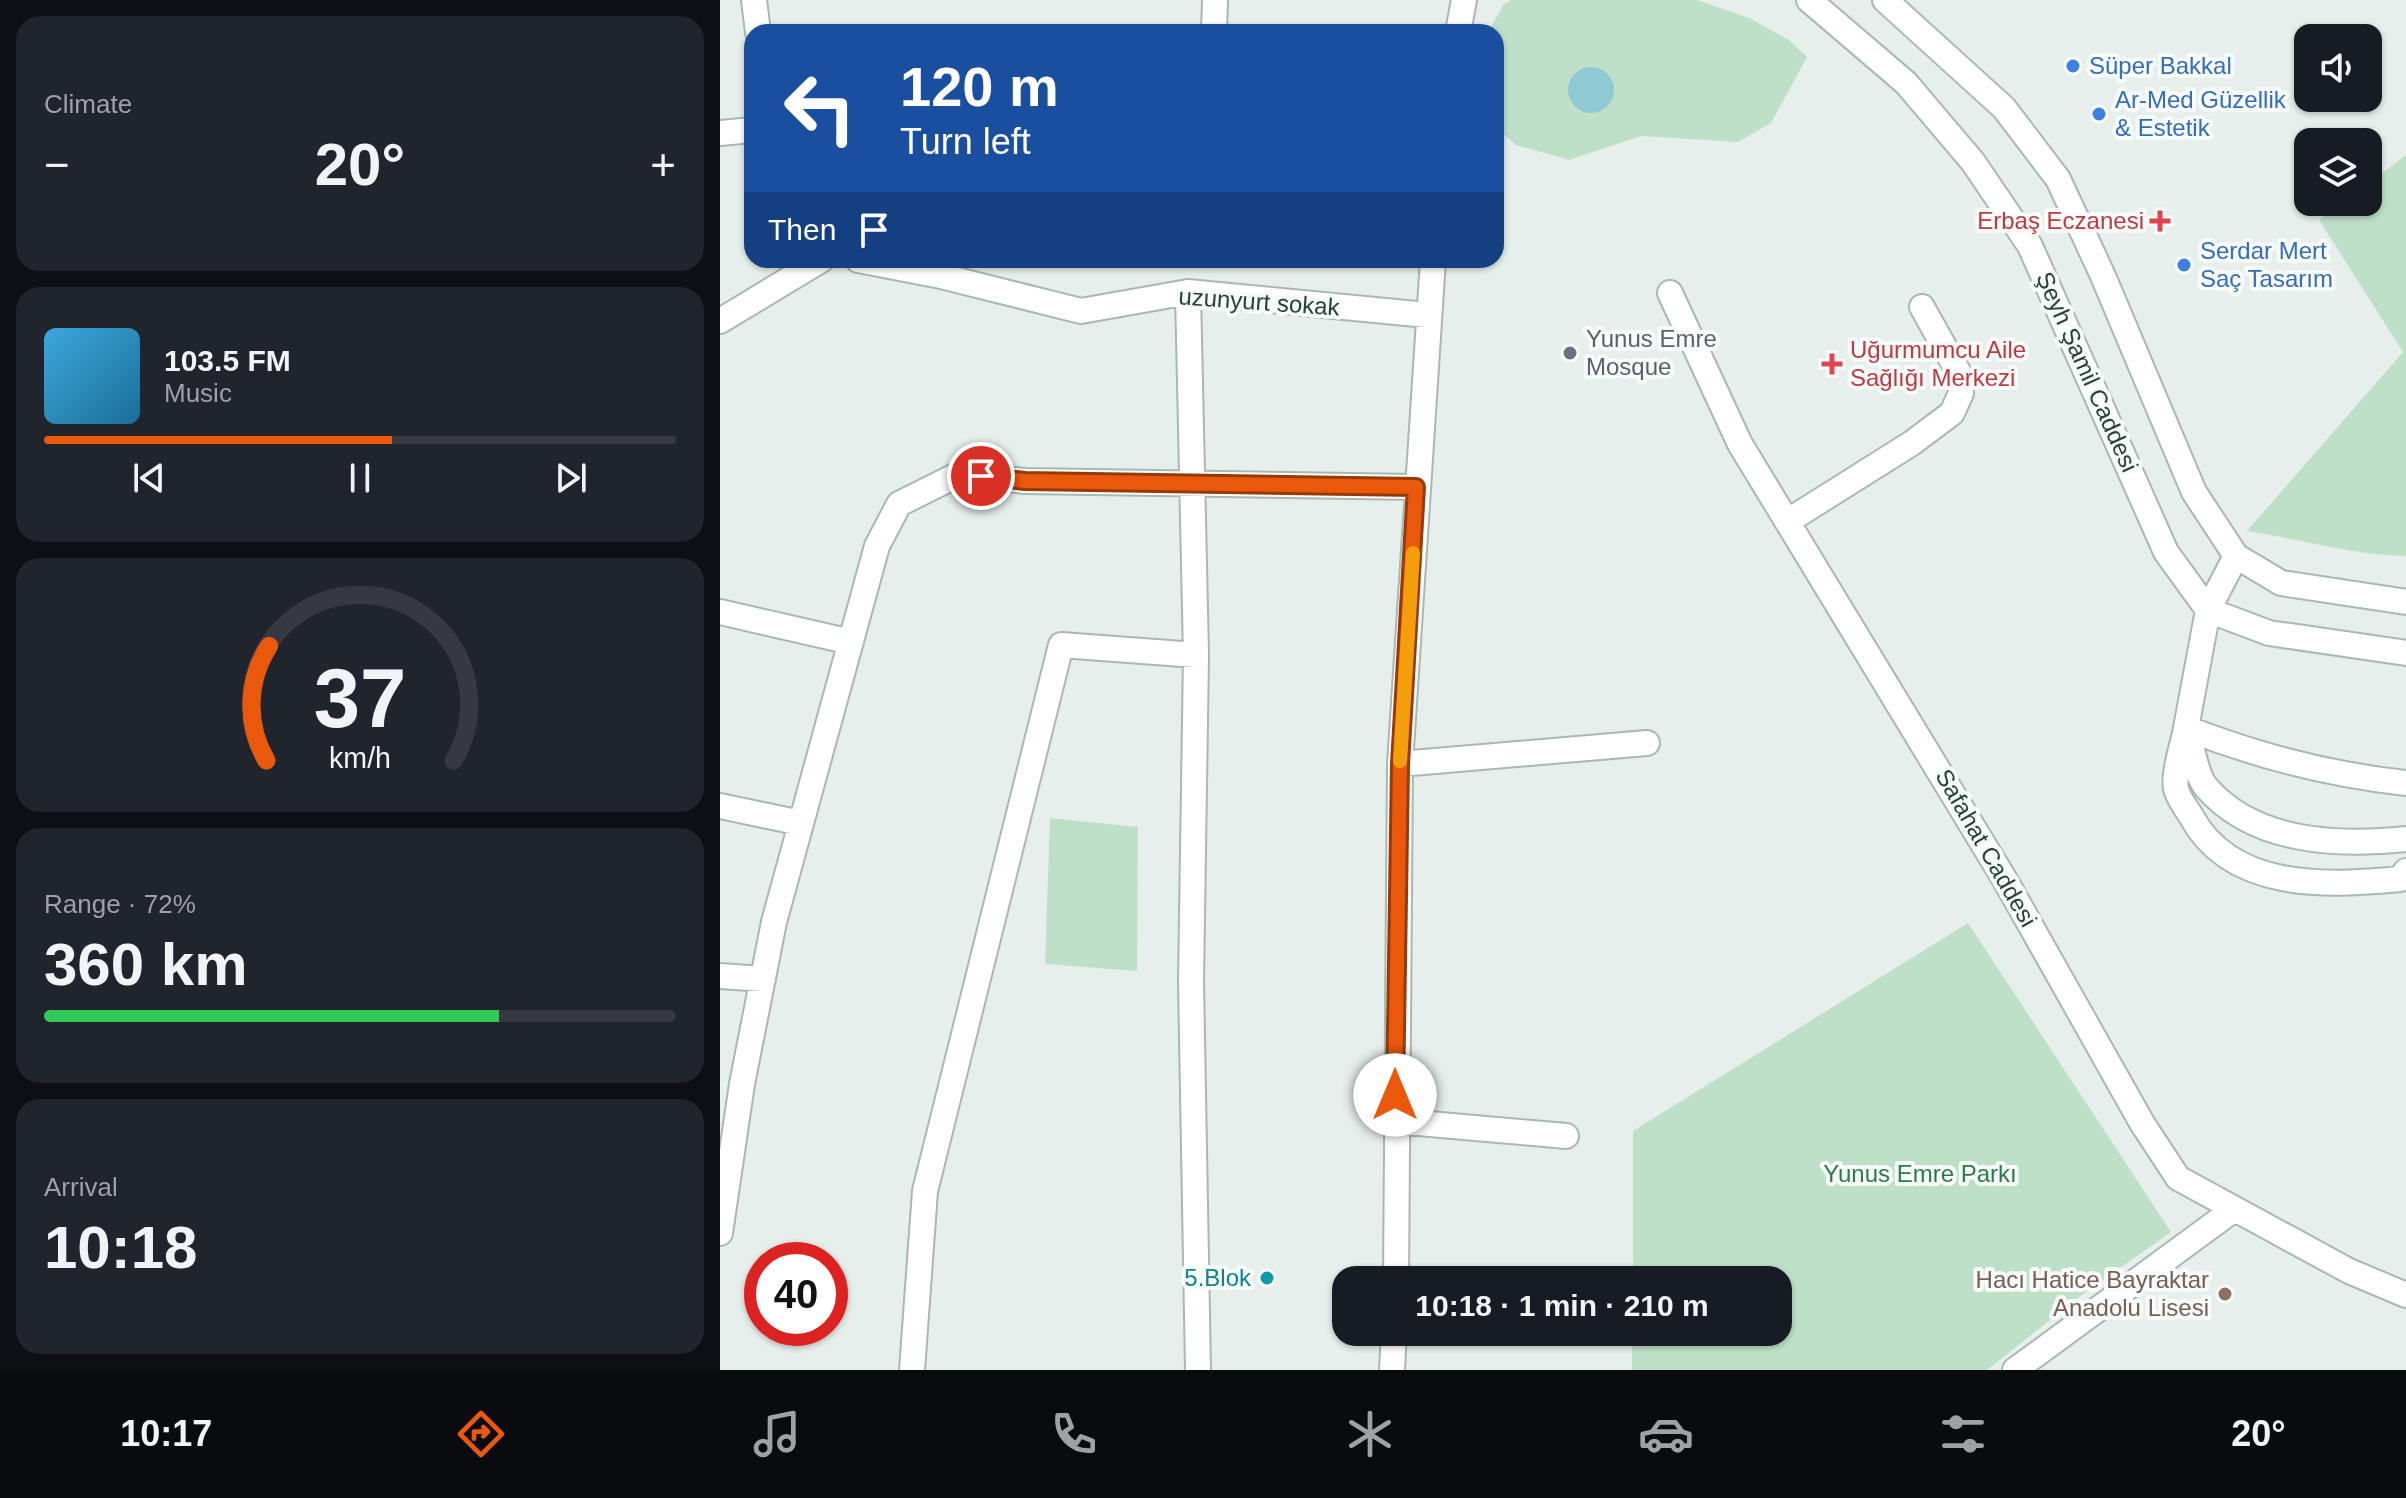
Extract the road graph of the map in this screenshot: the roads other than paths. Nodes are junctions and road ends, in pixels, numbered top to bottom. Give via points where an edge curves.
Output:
1 (754, 0) edge
2 (1215, 0) edge
3 (1464, 0) edge
4 (1809, 0) edge
5 (1885, 0) edge
6 (757, 24) edge
7 (1214, 24) edge
8 (1460, 24) edge
9 (744, 131) edge
10 (720, 133) edge
11 (808, 268) edge
12 (900, 268) edge
13 (1432, 268) edge
14 (1188, 292) junction
15 (1670, 293) dead end
16 (1922, 307) dead end
17 (1427, 315) junction
18 (720, 321) edge
19 (1192, 483) junction
20 (1416, 487) junction
21 (1788, 521) junction
22 (2236, 556) junction
23 (2406, 602) edge
24 (2208, 610) junction
25 (720, 612) edge
26 (851, 642) junction
27 (2406, 653) edge
28 (1196, 655) junction
29 (2186, 728) junction
30 (1647, 743) dead end
31 (1400, 764) junction
32 (2406, 783) edge
33 (720, 806) edge
34 (801, 823) junction
35 (2406, 839) edge
36 (2406, 871) edge
37 (720, 976) edge
38 (763, 979) junction
39 (1396, 1121) junction
40 (1566, 1136) dead end
41 (2233, 1210) junction
42 (720, 1233) edge
43 (1396, 1266) edge
44 (2406, 1295) edge
45 (1393, 1346) edge
46 (912, 1370) edge
47 (1198, 1370) edge
48 (1392, 1370) edge
49 (2015, 1370) edge

1 - 6 street
2 - 7 street
3 - 8 street
4 - 24 street, Şeyh Şamil Caddesi via 1906,83 1973,162 2030,246 2166,552
5 - 22 street, Şeyh Şamil Caddesi via 2004,108 2058,179 2194,492
9 - 10 street
11 - 18 street
12 - 14 street, uzunyurt sokak via 1081,311
13 - 17 street
14 - 17 street, uzunyurt sokak
14 - 19 street
15 - 21 street, Safahat Caddesi via 1740,444
16 - 21 street via 1960,375 1961,393 1952,413
17 - 20 street
19 - 20 street
19 - 26 street via 1025,481 959,474 899,504 877,546
19 - 28 street
20 - 31 street
21 - 41 street, Safahat Caddesi via 2005,880 2142,1123 2178,1178
22 - 23 street, Şeyh Şamil Caddesi via 2281,583
22 - 24 street
24 - 27 street via 2269,633
24 - 29 street
25 - 26 street
26 - 34 street
28 - 46 street via 1061,645 925,1191
28 - 47 street via 1191,982
29 - 32 street via 2254,753 2359,778
29 - 35 street via 2204,785 2239,816 2287,837
29 - 36 street via 2176,789 2202,838 2253,872 2302,883 2361,883 2400,879
30 - 31 street
31 - 39 street
33 - 34 street
34 - 38 street
37 - 38 street
38 - 42 street
39 - 40 street
39 - 43 street
41 - 44 street, Safahat Caddesi
41 - 49 street
45 - 48 street

